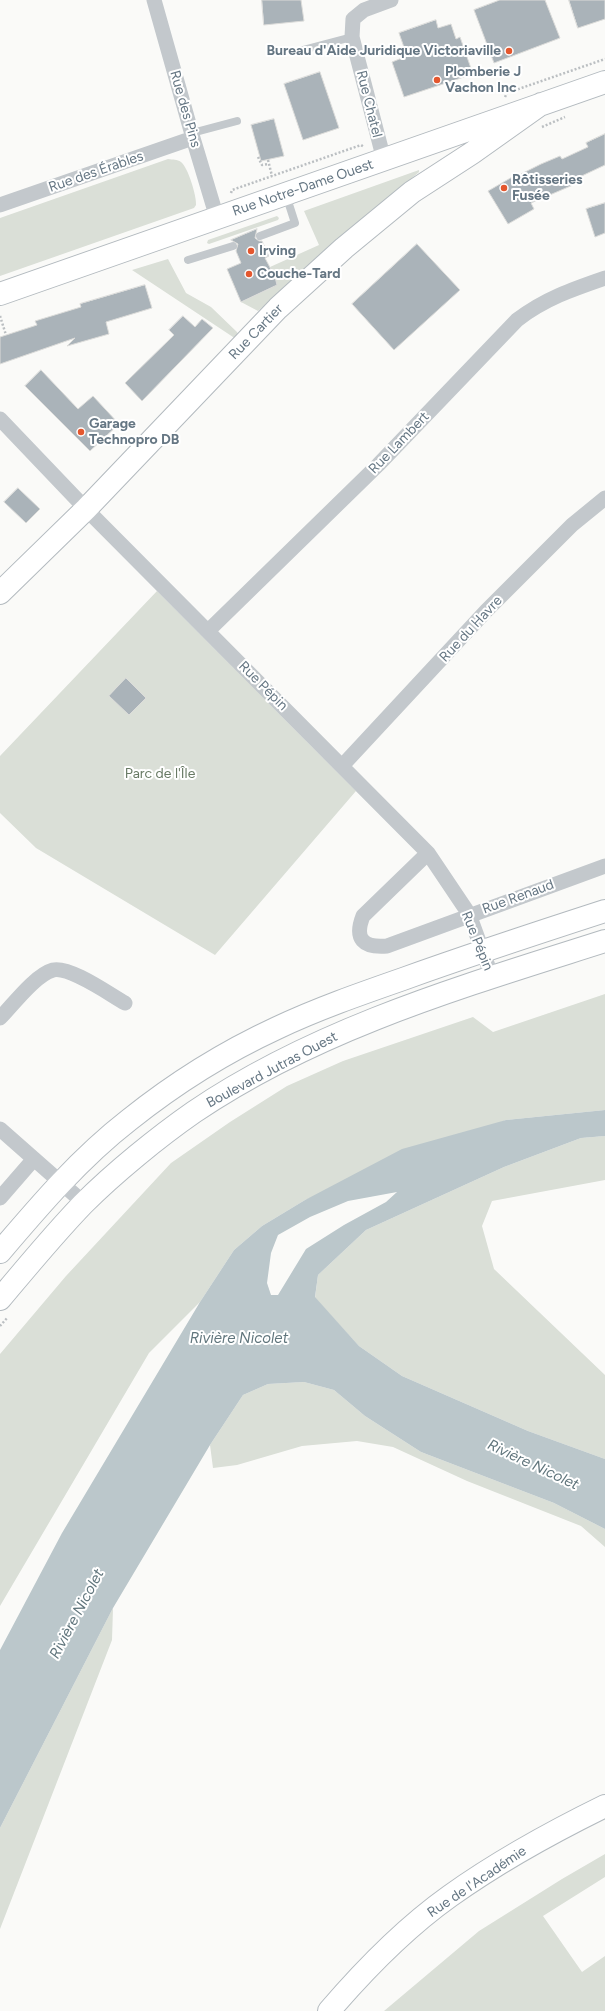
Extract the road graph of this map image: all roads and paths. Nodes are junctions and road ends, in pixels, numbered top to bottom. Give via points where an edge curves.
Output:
1 (154, 0) edge
2 (391, 0) edge
3 (352, 37) junction
4 (299, 51) dead end
5 (605, 82) edge
6 (541, 104) junction
7 (237, 121) dead end
8 (192, 136) junction
9 (258, 157) dead end
10 (268, 160) dead end
11 (384, 160) junction
12 (269, 164) junction
13 (272, 176) dead end
14 (285, 194) junction
15 (0, 205) edge
16 (217, 218) junction
17 (260, 236) dead end
18 (233, 246) dead end
19 (188, 260) dead end
20 (605, 278) edge
21 (0, 294) edge
22 (0, 316) edge
23 (6, 335) dead end
24 (0, 419) edge
25 (605, 498) edge
26 (86, 509) junction
27 (0, 593) edge
28 (208, 631) junction
29 (342, 766) junction
30 (428, 853) junction
31 (605, 866) edge
32 (605, 911) edge
33 (469, 914) junction
34 (605, 941) edge
35 (482, 950) junction
36 (492, 977) junction
37 (125, 1003) dead end
38 (0, 1018) edge
39 (0, 1130) edge
40 (33, 1160) junction
41 (59, 1183) junction
42 (0, 1198) edge
43 (84, 1203) junction
44 (0, 1252) edge
45 (5, 1306) edge
46 (0, 1326) edge
47 (605, 1806) edge
48 (329, 2011) edge

1 - 8 street, Rue des Pins
2 - 3 street, Rue Chatel via 364,10 352,19
3 - 4 lane
3 - 11 street, Rue Chatel
5 - 6 street, Rue Notre-Dame Ouest
6 - 11 street, Rue Notre-Dame Ouest
6 - 26 street, Rue Cartier via 412,192 344,248 278,308
7 - 8 lane
8 - 15 street, Rue des Érables
8 - 16 street, Rue des Pins
9 - 12 path via 262,165
10 - 12 path
11 - 14 street, Rue Notre-Dame Ouest
12 - 13 path
14 - 16 street, Rue Notre-Dame Ouest
14 - 17 lane via 295,223
16 - 21 street, Rue Notre-Dame Ouest
18 - 19 lane
20 - 28 street, Rue Lambert via 556,296 516,320 378,465
22 - 23 path
24 - 26 street, Rue Pépin
25 - 29 street, Rue du Havre via 572,525 486,611
26 - 27 street, Rue Cartier
26 - 28 street, Rue Pépin
28 - 29 street, Rue Pépin
29 - 30 street, Rue Pépin
30 - 33 street, Rue Pépin
30 - 33 street, Rue Renaud via 363,916 359,926 364,943 372,947 387,946
31 - 33 street, Rue Renaud
32 - 35 street
33 - 35 street, Rue Pépin
34 - 36 street, Boulevard Jutras Ouest
35 - 36 street, Rue Pépin
35 - 41 street via 335,1004 237,1048 169,1089 128,1120
36 - 43 street, Boulevard Jutras Ouest via 336,1035 250,1078 194,1112
37 - 38 street via 67,971 53,970 39,978
39 - 40 street
40 - 41 street
40 - 42 street
41 - 43 street
41 - 44 street
43 - 45 street, Boulevard Jutras Ouest
45 - 46 path
47 - 48 street, Rue de l'Académie via 532,1844 449,1897 386,1950

